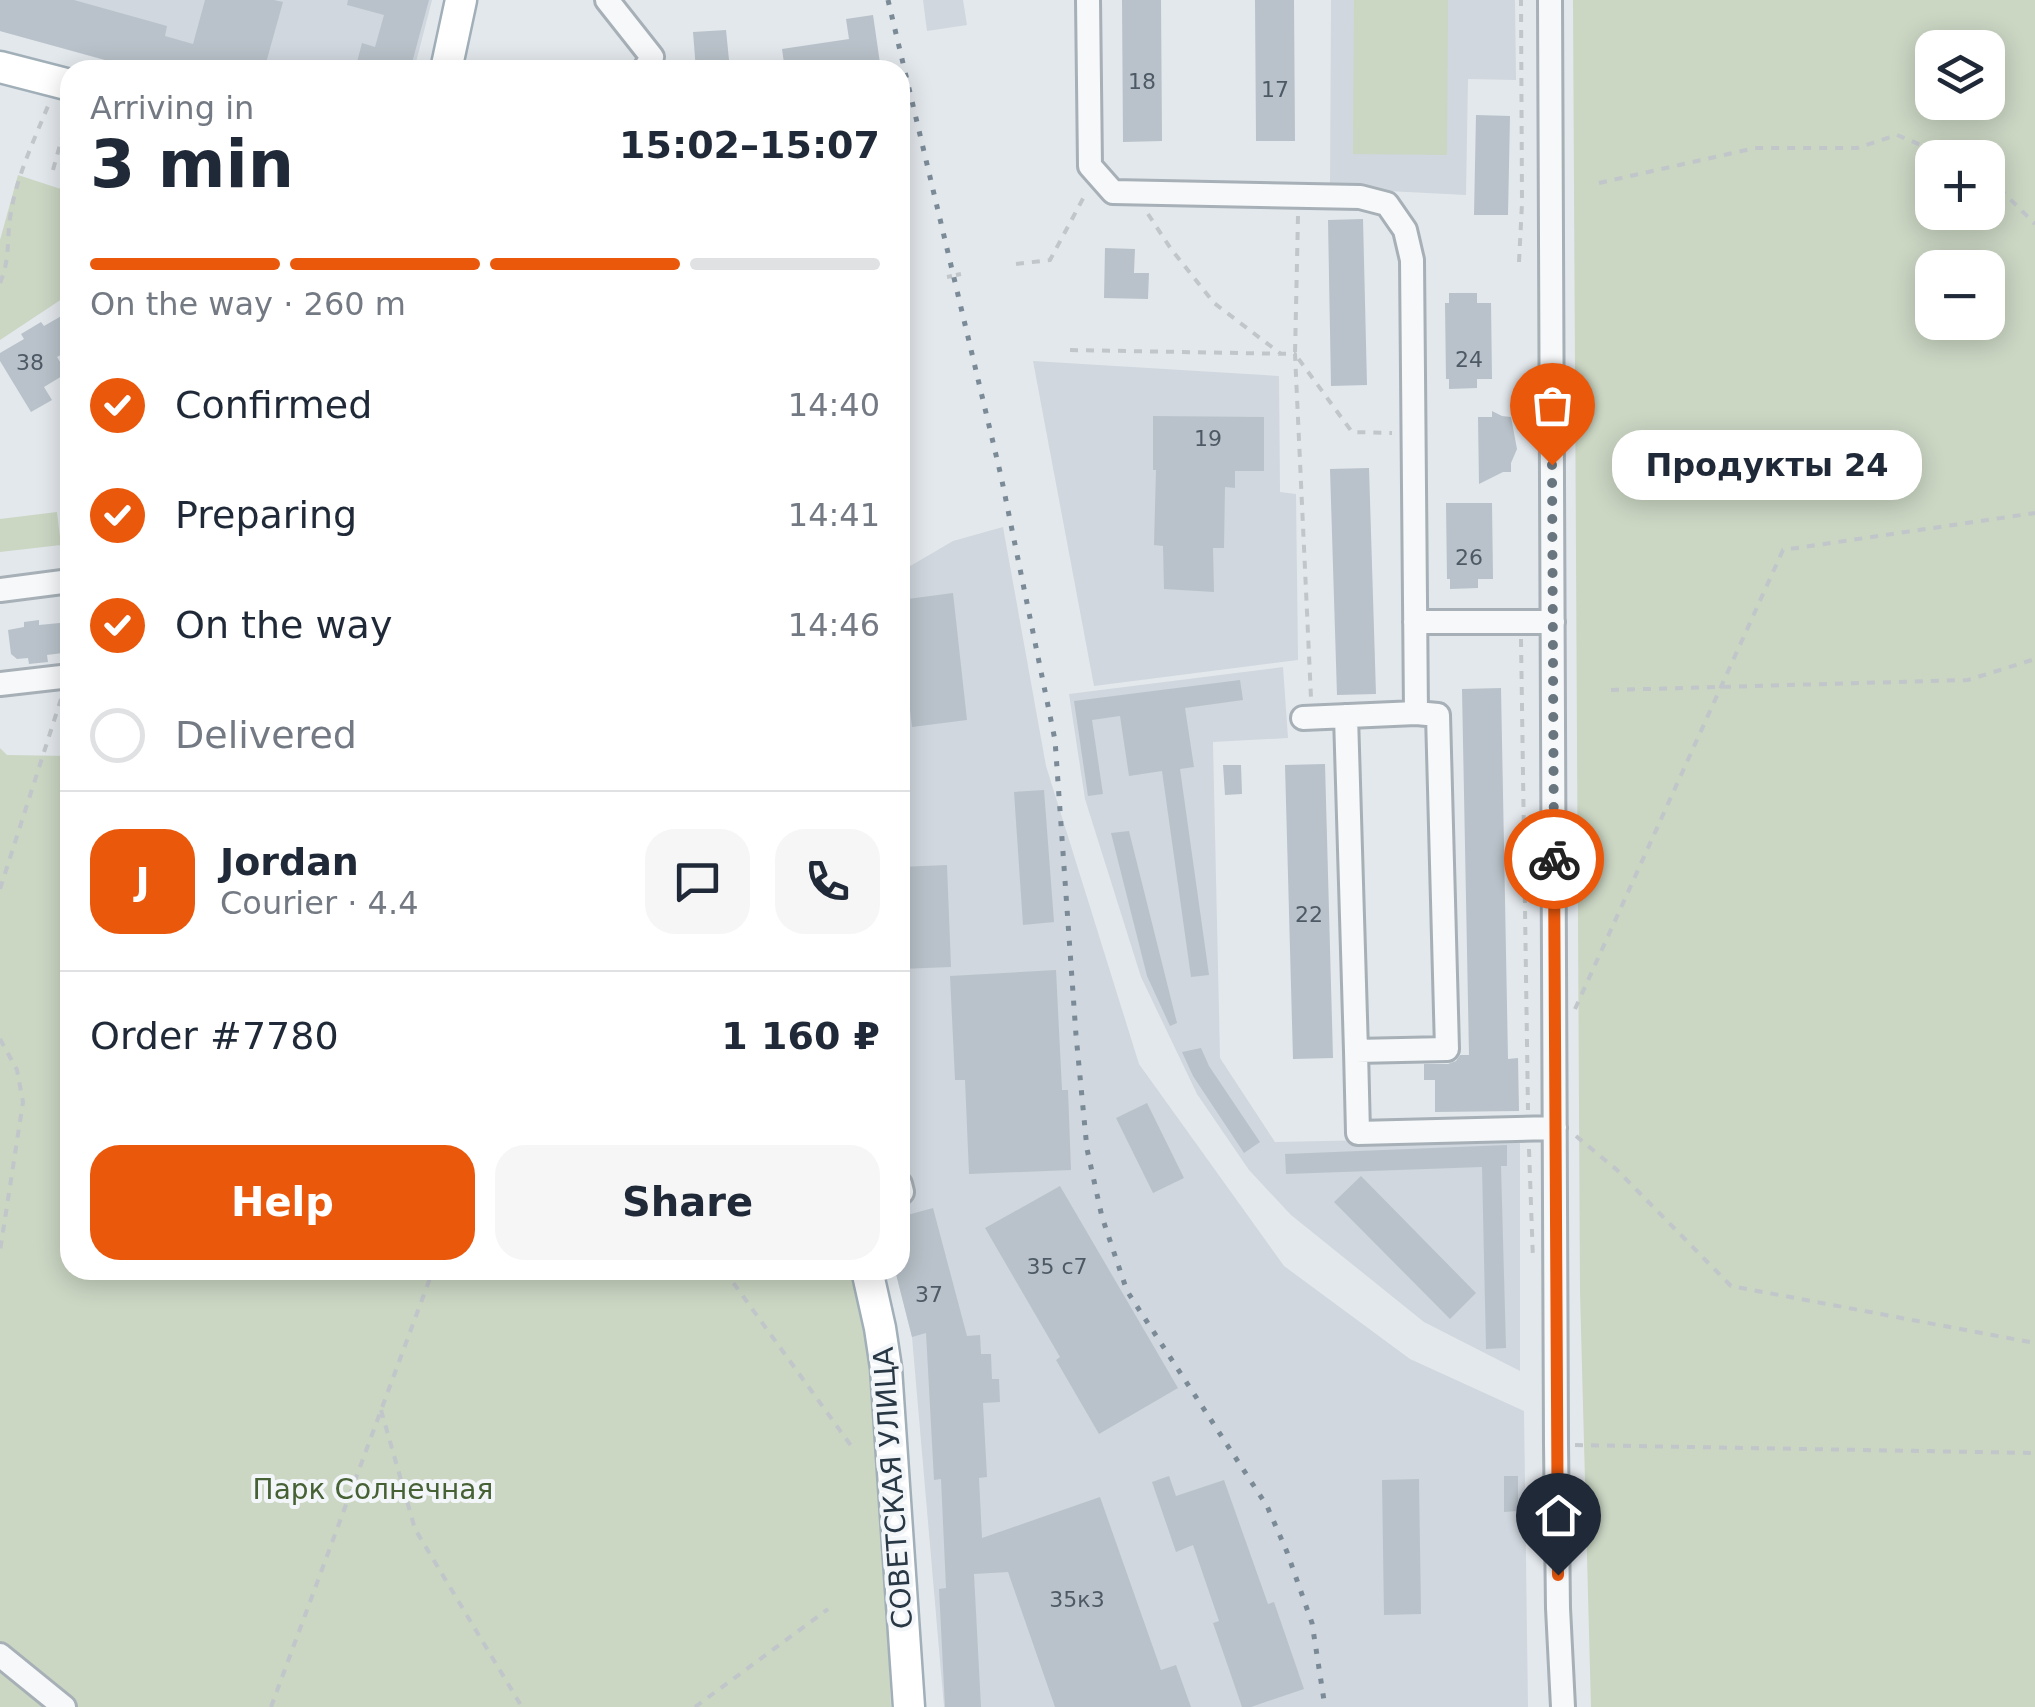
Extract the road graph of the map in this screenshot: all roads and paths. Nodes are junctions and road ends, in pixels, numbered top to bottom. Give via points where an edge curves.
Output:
1 (462, 0) edge
2 (607, 0) edge
3 (1088, 0) edge
4 (1521, 0) edge
5 (1550, 0) edge
6 (448, 60) edge
7 (650, 60) edge
8 (0, 67) edge
9 (60, 93) edge
10 (1915, 143) edge
11 (60, 145) edge
12 (53, 170) dead end
13 (1096, 173) junction
14 (1599, 183) dead end
15 (1134, 192) junction
16 (2005, 194) edge
17 (1298, 196) junction
18 (2035, 224) edge
19 (1519, 262) dead end
20 (1016, 264) dead end
21 (0, 283) edge
22 (1070, 350) dead end
23 (1281, 354) junction
24 (1294, 354) junction
25 (1414, 434) junction
26 (2035, 512) edge
27 (60, 582) edge
28 (0, 590) edge
29 (1415, 622) junction
30 (1521, 622) junction
31 (1553, 622) junction
32 (2035, 659) edge
33 (60, 677) edge
34 (0, 684) edge
35 (1721, 687) junction
36 (1611, 690) dead end
37 (60, 704) edge
38 (1416, 714) junction
39 (1346, 716) junction
40 (1307, 718) joint
41 (0, 889) edge
42 (1571, 1018) dead end
43 (0, 1039) edge
44 (1356, 1051) junction
45 (1555, 1123) junction
46 (1528, 1128) junction
47 (0, 1250) edge
48 (1533, 1259) dead end
49 (429, 1280) edge
50 (731, 1280) edge
51 (869, 1280) edge
52 (2035, 1343) edge
53 (382, 1410) junction
54 (1556, 1444) junction
55 (852, 1447) dead end
56 (2035, 1453) edge
57 (828, 1609) dead end
58 (0, 1654) edge
59 (64, 1707) edge
60 (272, 1707) edge
61 (522, 1707) edge
62 (696, 1707) edge
63 (910, 1707) edge
64 (1563, 1707) edge

1 - 6 main road
2 - 7 street
3 - 13 street via 1090,166
4 - 19 path
5 - 31 street
8 - 9 main road
9 - 21 path via 31,146
10 - 14 path via 1897,135 1857,148 1755,148
11 - 12 path
13 - 15 street via 1113,192
13 - 20 path via 1050,260
15 - 17 street
15 - 23 path via 1214,303
16 - 18 path
17 - 24 path
17 - 25 street via 1388,204 1406,230
22 - 23 path
23 - 24 path
24 - 25 path via 1352,432
24 - 40 path
25 - 29 street
26 - 35 path via 1782,550
27 - 28 street
29 - 30 street
29 - 38 street
30 - 31 street
30 - 46 path
31 - 45 street
32 - 35 path via 1968,680
33 - 34 street
35 - 36 path
35 - 42 path
37 - 41 path
38 - 39 street
38 - 44 street via 1438,714 1447,1049
39 - 40 street
39 - 44 street
43 - 47 path via 17,1070 23,1102
44 - 46 street via 1358,1133
45 - 46 street
45 - 52 path via 1617,1170 1731,1286
45 - 54 street
46 - 48 path
49 - 53 path
50 - 55 path
51 - 63 main road, СОВЕТСКАЯ УЛИЦА via 886,1368
53 - 60 path
53 - 61 path via 414,1529
54 - 56 path
54 - 64 street
57 - 62 path
58 - 59 street

